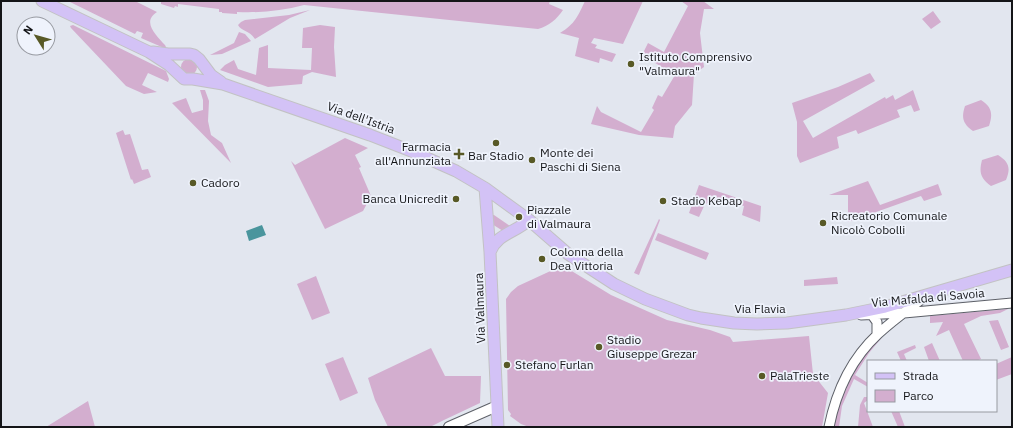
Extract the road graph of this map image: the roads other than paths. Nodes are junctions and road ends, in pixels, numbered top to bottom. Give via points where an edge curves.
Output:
1 (42, 1) edge
2 (149, 52) junction
3 (184, 54) junction
4 (199, 59) junction
5 (176, 73) junction
6 (193, 79) junction
7 (223, 84) junction
8 (485, 188) junction
9 (530, 220) junction
10 (490, 252) junction
11 (1012, 270) edge
12 (929, 294) junction
13 (1012, 303) edge
14 (904, 313) junction
15 (846, 315) junction
16 (872, 315) junction
17 (878, 334) junction
18 (497, 406) junction
19 (449, 427) edge
20 (498, 427) edge
21 (829, 427) edge

1 - 2 main road, Via dell'Istria
2 - 3 main road, Via dell'Istria
2 - 5 main road, Via dell'Istria via 169,65
3 - 4 main road, Via dell'Istria via 194,55
3 - 5 main road via 176,63
4 - 6 main road via 201,70
4 - 7 main road, Via dell'Istria via 210,75
5 - 6 main road, Via dell'Istria via 184,79
6 - 7 main road, Via dell'Istria
7 - 8 main road, Via dell'Istria via 398,146 456,171
8 - 9 main road
8 - 10 main road, Via Valmaura
9 - 10 main road via 518,229 501,236
9 - 15 main road, Via Flavia via 568,254 614,284 688,315 714,321 757,324 787,323
10 - 18 main road, Via Valmaura
11 - 12 main road, Via Flavia
12 - 14 street
12 - 15 main road, Via Flavia
13 - 14 street, Via Mafalda di Savoia
14 - 16 street, Via Mafalda di Savoia
14 - 17 street
15 - 16 street, Via Mafalda di Savoia
16 - 17 street
17 - 21 street via 862,351 839,389
18 - 19 main road
18 - 20 main road, Via Valmaura

